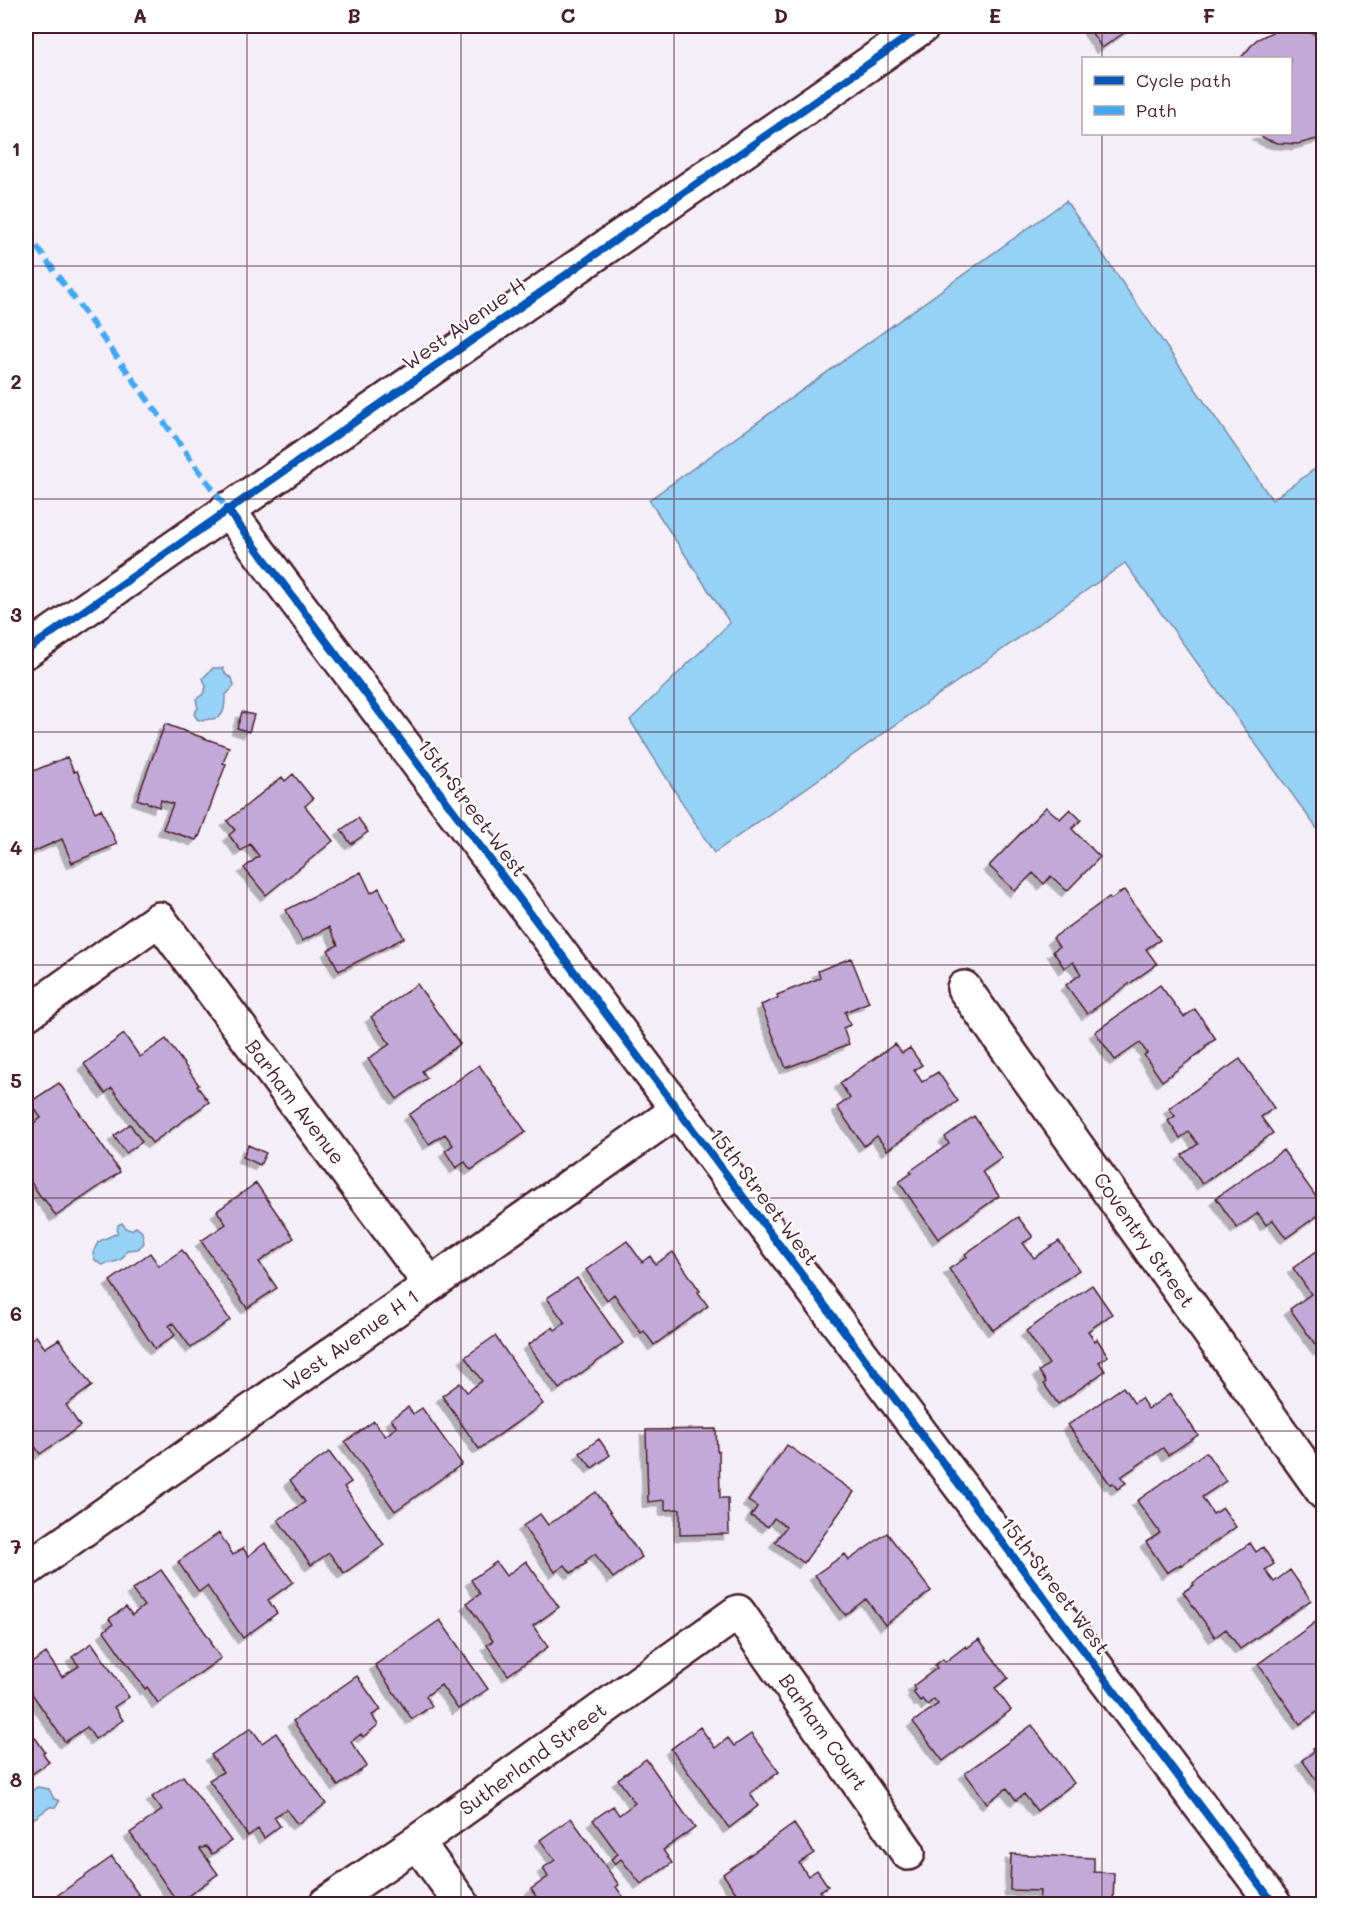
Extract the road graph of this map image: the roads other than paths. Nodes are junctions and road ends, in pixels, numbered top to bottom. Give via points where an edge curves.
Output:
1 (923, 26) edge
2 (227, 509) junction
3 (26, 651) edge
4 (964, 988) dead end
5 (26, 1014) edge
6 (678, 1110) junction
7 (430, 1284) junction
8 (1323, 1493) edge
9 (26, 1570) edge
10 (738, 1612) joint
11 (417, 1842) junction
12 (908, 1853) dead end
13 (326, 1905) edge
14 (462, 1905) edge
15 (1274, 1905) edge

1 - 2 street, West Avenue H
2 - 3 street, West Avenue H
2 - 6 street, 15th Street West
4 - 8 street, Coventry Street
5 - 7 street, Barham Avenue via 159,919
6 - 7 street, West Avenue H 1
6 - 15 street, 15th Street West
7 - 9 street, West Avenue H 1
10 - 11 street, Sutherland Street
10 - 12 street, Barham Court
11 - 13 street, Sutherland Street
11 - 14 street

